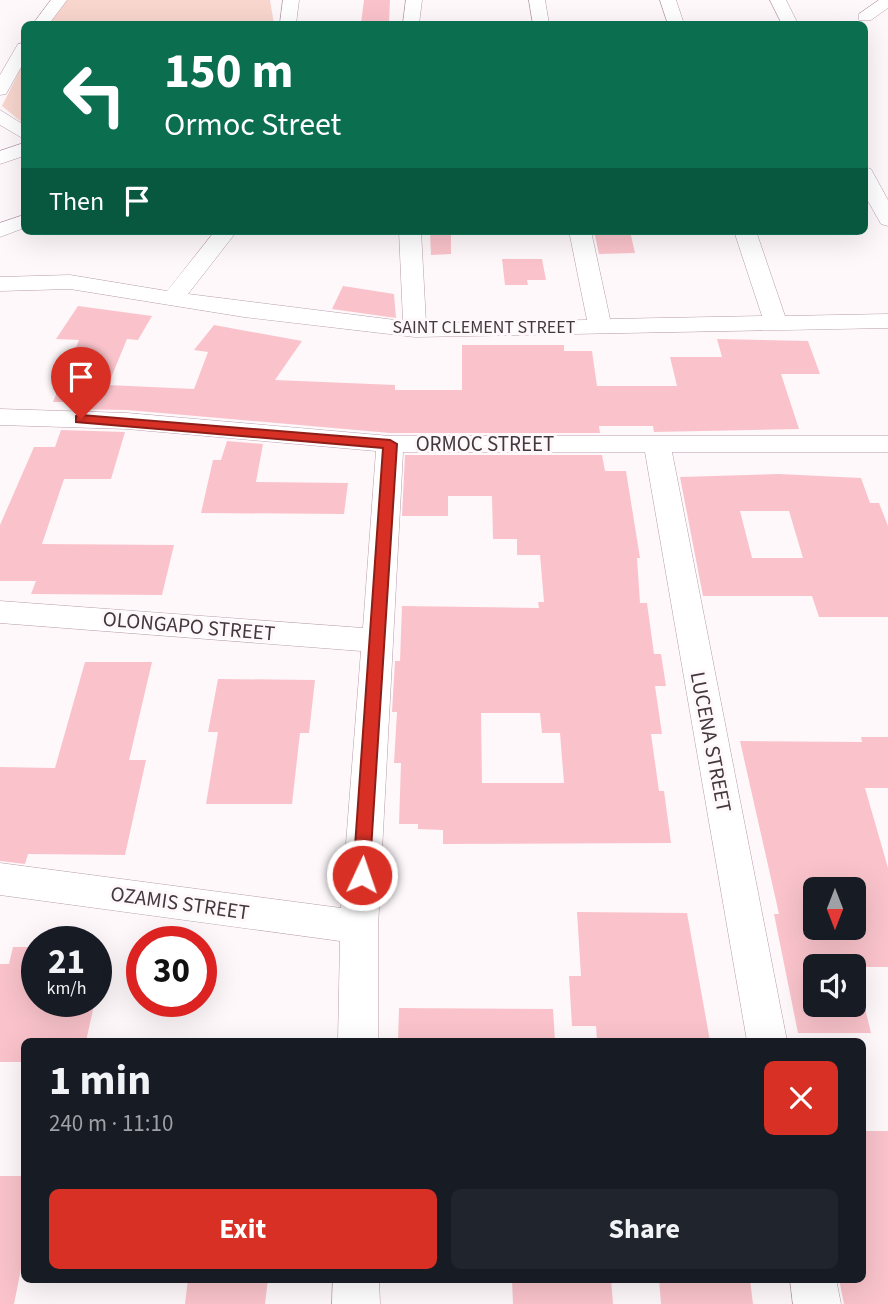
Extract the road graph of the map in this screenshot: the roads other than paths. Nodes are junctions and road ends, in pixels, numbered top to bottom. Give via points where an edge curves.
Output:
1 (59, 0) edge
2 (290, 0) edge
3 (414, 0) edge
4 (537, 0) edge
5 (668, 0) edge
6 (778, 0) edge
7 (888, 1) edge
8 (865, 17) dead end
9 (43, 21) edge
10 (288, 21) edge
11 (411, 21) edge
12 (540, 21) edge
13 (675, 21) edge
14 (788, 21) edge
15 (21, 53) edge
16 (0, 90) edge
17 (0, 116) edge
18 (21, 131) edge
19 (21, 150) edge
20 (0, 158) edge
21 (868, 181) edge
22 (888, 220) edge
23 (21, 223) edge
24 (0, 231) edge
25 (223, 235) edge
26 (410, 235) edge
27 (581, 235) edge
28 (746, 235) edge
29 (0, 284) edge
30 (173, 298) junction
31 (888, 321) edge
32 (776, 324) junction
33 (600, 327) junction
34 (415, 330) junction
35 (0, 417) edge
36 (657, 443) junction
37 (390, 444) junction
38 (888, 444) edge
39 (0, 612) edge
40 (377, 642) junction
41 (0, 879) edge
42 (359, 927) junction
43 (358, 1038) edge
44 (766, 1038) edge
45 (356, 1283) edge
46 (814, 1283) edge
47 (356, 1304) edge
48 (817, 1304) edge

1 - 9 street
2 - 10 street
3 - 11 street
4 - 12 street
5 - 13 street
6 - 14 street
7 - 8 street
15 - 16 street
17 - 18 street
19 - 20 street
21 - 22 street
23 - 24 street
25 - 30 street
26 - 34 street
27 - 33 street
28 - 32 street
29 - 30 street, SAINT CLEMENT STREET via 70,282
30 - 34 street, SAINT CLEMENT STREET
31 - 32 street, SAINT CLEMENT STREET
32 - 33 street, SAINT CLEMENT STREET
33 - 34 street, SAINT CLEMENT STREET
35 - 37 street, ORMOC STREET via 127,421
36 - 37 street, ORMOC STREET
36 - 38 street, ORMOC STREET
36 - 44 street, LUCENA STREET
37 - 40 street
39 - 40 street, OLONGAPO STREET
40 - 42 street
41 - 42 street, OZAMIS STREET
42 - 43 street
45 - 47 street
46 - 48 street

